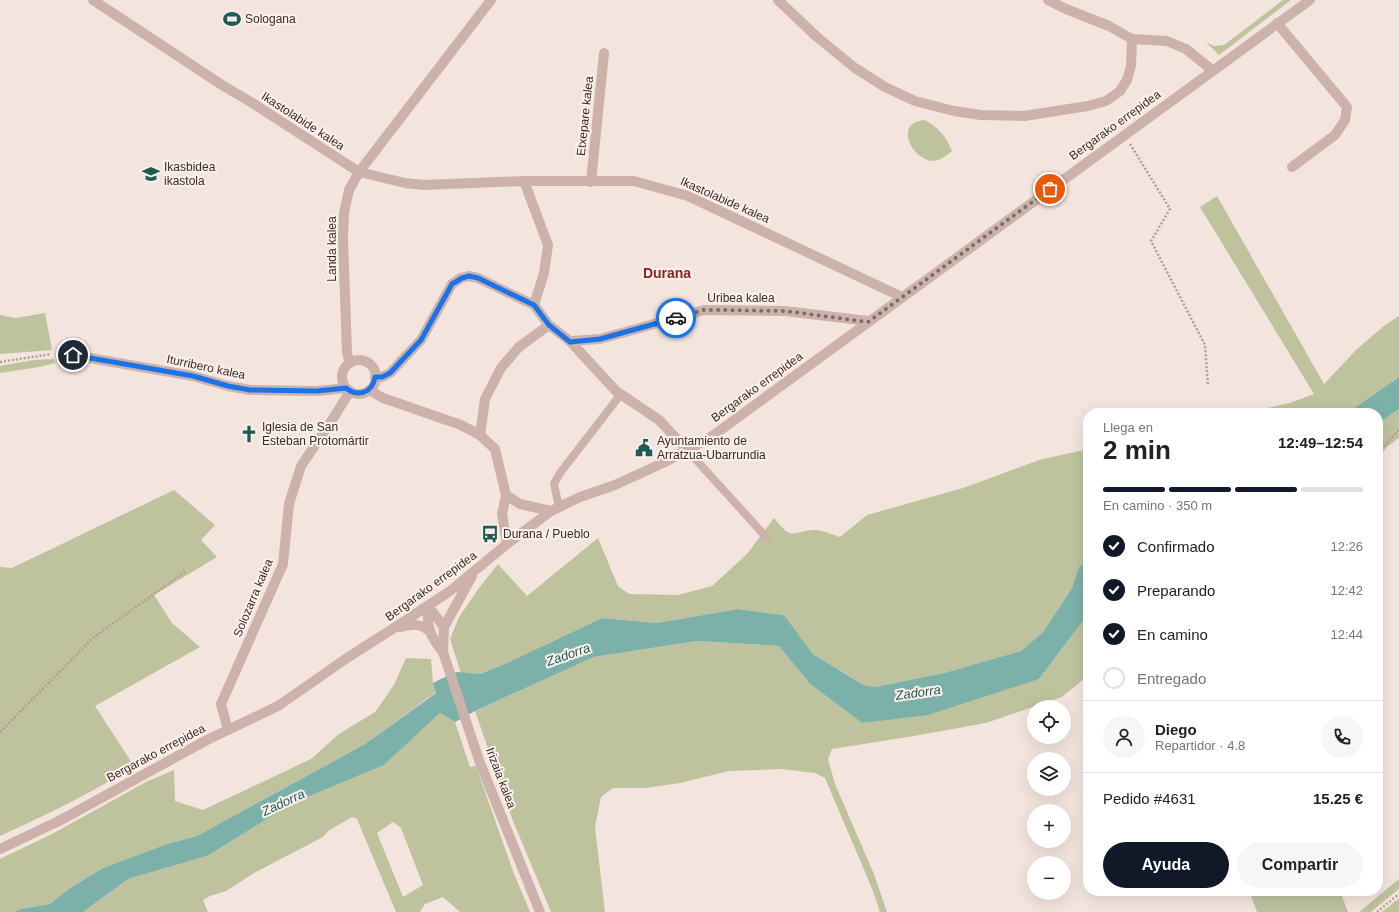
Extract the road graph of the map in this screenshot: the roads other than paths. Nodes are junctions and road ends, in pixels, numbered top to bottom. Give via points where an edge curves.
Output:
1 (93, 0) edge
2 (491, 0) edge
3 (778, 0) edge
4 (1048, 0) edge
5 (1310, 0) edge
6 (1277, 23) junction
7 (1132, 39) junction
8 (604, 53) dead end
9 (1212, 70) junction
10 (1292, 167) dead end
11 (359, 172) junction
12 (524, 181) junction
13 (591, 182) junction
14 (902, 297) junction
15 (534, 305) junction
16 (868, 322) junction
17 (549, 325) junction
18 (570, 342) junction
19 (61, 352) road end
20 (350, 363) junction
21 (375, 377) junction
22 (348, 389) junction
23 (369, 390) junction
24 (621, 394) junction
25 (480, 435) junction
26 (688, 451) junction
27 (506, 495) junction
28 (555, 509) junction
29 (768, 538) dead end
30 (507, 544) junction
31 (474, 572) junction
32 (428, 606) junction
33 (444, 627) junction
34 (394, 628) junction
35 (430, 631) junction
36 (443, 652) junction
37 (228, 730) junction
38 (0, 848) edge
39 (540, 912) edge

1 - 11 street, Ikastolabide kalea
2 - 11 street, Landa kalea
3 - 7 street via 855,68 885,87 915,101 980,115 1024,116 1106,101 1120,91 1127,80 1131,66
4 - 7 street
5 - 6 street, Bergarako errepidea
6 - 9 street, Bergarako errepidea
6 - 10 street via 1347,107 1345,120 1335,135
7 - 9 street via 1167,41 1186,49
8 - 13 street, Etxepare kalea
9 - 14 street, Bergarako errepidea
11 - 12 street, Ikastolabide kalea via 423,185
11 - 20 street, Landa kalea via 349,190 344,213 347,353
12 - 13 street, Ikastolabide kalea
12 - 15 street via 548,245 544,273
13 - 14 street, Ikastolabide kalea via 634,181 688,196
14 - 16 street, Bergarako errepidea
15 - 17 street
15 - 21 street via 478,278 462,278 452,284 421,340 390,373
16 - 18 street, Uribea kalea via 785,311 704,310 600,339
16 - 26 street, Bergarako errepidea via 711,437
17 - 18 street
17 - 25 street via 519,347 501,368 485,398
18 - 24 street
19 - 22 street, Iturribero kalea via 193,376 250,390
20 - 21 street via 358,360 369,363
20 - 22 street via 342,372 343,383
21 - 23 street
22 - 23 street via 359,393
22 - 37 street, Solozarra kalea via 301,466 289,504 283,564 221,704
23 - 25 street via 383,398 461,425
24 - 26 street via 658,420
24 - 28 lane via 560,473 554,484
25 - 27 street via 495,450
26 - 28 street, Bergarako errepidea
26 - 29 lane
27 - 28 street via 520,504
27 - 30 street via 502,514
28 - 30 street, Bergarako errepidea
30 - 31 street, Bergarako errepidea
31 - 32 street, Bergarako errepidea
31 - 33 street, Irizaia kalea
32 - 33 street
32 - 34 street, Bergarako errepidea
32 - 35 street, Irizaia kalea via 427,620
33 - 36 street, Irizaia kalea
34 - 35 street via 413,624 421,625
34 - 37 street, Bergarako errepidea via 278,706
35 - 36 street, Irizaia kalea
36 - 39 street, Irizaia kalea via 480,763
37 - 38 street, Bergarako errepidea via 59,821

